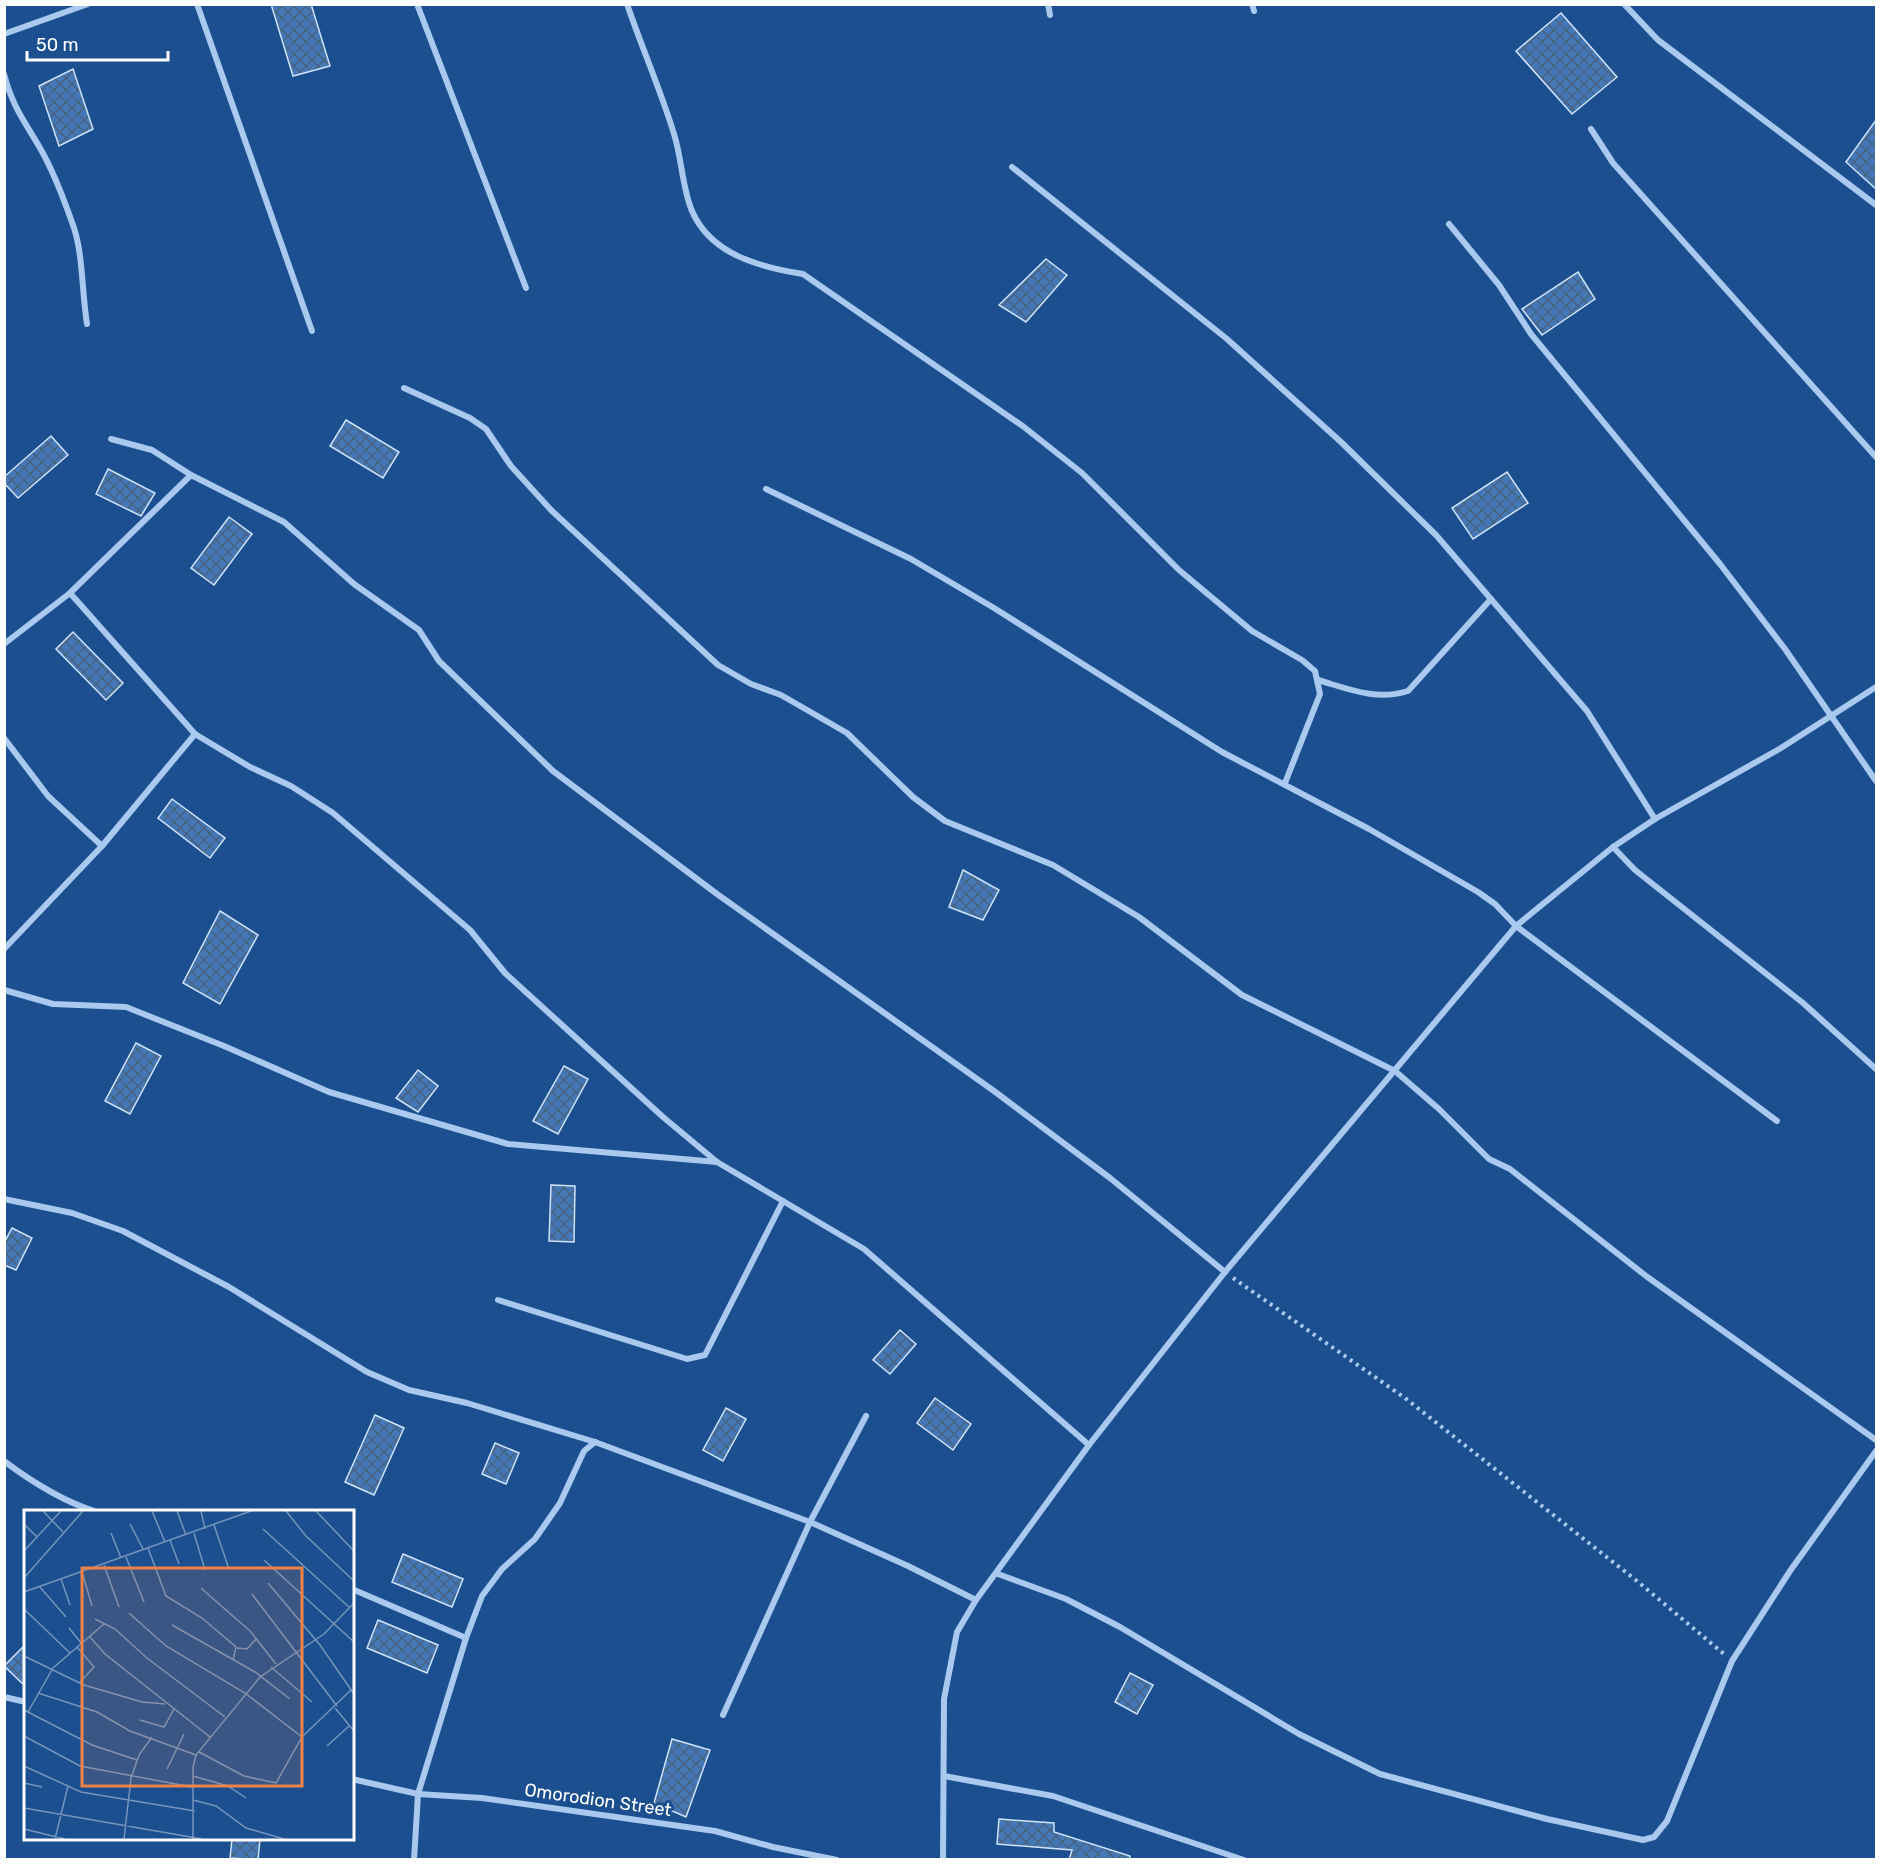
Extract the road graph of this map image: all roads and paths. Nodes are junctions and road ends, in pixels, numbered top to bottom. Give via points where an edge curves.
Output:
1 (88, 4) edge
2 (197, 4) edge
3 (417, 4) edge
4 (627, 4) edge
5 (1048, 4) edge
6 (1624, 4) edge
7 (1050, 15) dead end
8 (4, 34) edge
9 (4, 74) edge
10 (1591, 129) dead end
11 (1012, 167) dead end
12 (1876, 205) edge
13 (1449, 224) dead end
14 (526, 288) dead end
15 (87, 324) dead end
16 (312, 331) dead end
17 (404, 388) dead end
18 (111, 439) dead end
19 (1876, 457) edge
20 (191, 475) junction
21 (766, 489) dead end
22 (70, 593) junction
23 (1491, 599) junction
24 (4, 645) edge
25 (1318, 680) junction
26 (1876, 687) edge
27 (1831, 716) junction
28 (195, 734) junction
29 (4, 738) edge
30 (1876, 781) edge
31 (1286, 783) junction
32 (1655, 819) junction
33 (102, 846) junction
34 (1613, 847) junction
35 (1516, 926) junction
36 (4, 949) edge
37 (4, 990) edge
38 (1876, 1069) edge
39 (1395, 1071) junction
40 (1777, 1121) dead end
41 (717, 1162) junction
42 (4, 1199) edge
43 (783, 1201) junction
44 (1225, 1272) junction
45 (498, 1300) dead end
46 (866, 1416) dead end
47 (1876, 1440) edge
48 (595, 1442) junction
49 (1089, 1446) junction
50 (1876, 1451) edge
51 (4, 1461) edge
52 (92, 1510) edge
53 (810, 1522) junction
54 (998, 1574) junction
55 (354, 1590) edge
56 (976, 1600) junction
57 (466, 1638) junction
58 (1732, 1661) junction
59 (4, 1697) edge
60 (24, 1702) edge
61 (723, 1715) dead end
62 (944, 1776) junction
63 (354, 1779) edge
64 (418, 1794) junction
65 (414, 1860) edge
66 (837, 1860) edge
67 (943, 1860) edge
68 (1244, 1860) edge

1 - 8 street
2 - 16 street
3 - 14 street
4 - 25 street via 675,136 692,212 713,240 740,258 803,274 1023,427 1082,473 1179,570 1252,631 1316,671
5 - 7 street
6 - 12 street via 1658,40
9 - 15 street via 18,114 41,149 74,229 80,250
10 - 19 street via 1613,163
11 - 23 street via 1227,339 1436,535
13 - 27 street via 1499,285 1531,334 1727,573
17 - 39 street via 486,429 511,466 551,510 718,665 751,684 782,694 847,733 913,797 945,821 1053,865 1139,917 1242,995
18 - 20 street via 152,450
20 - 22 street
20 - 44 street via 284,522 354,584 419,630 439,661 553,771 717,894 1003,1097
21 - 31 street via 911,559 1222,752
22 - 24 street
22 - 28 street
23 - 25 street via 1408,691 1371,696
23 - 32 street via 1587,711
25 - 31 street via 1320,694
26 - 27 street
27 - 30 street
27 - 32 street
28 - 33 street
28 - 41 street via 333,813 470,930 505,973
29 - 33 street via 48,796
31 - 35 street via 1478,892
32 - 34 street
33 - 36 street
34 - 35 street
34 - 38 street via 1635,870 1803,1003
35 - 39 street
35 - 40 street
37 - 41 street via 53,1004 126,1007 329,1092 508,1144
39 - 44 street
39 - 47 street via 1489,1159 1510,1169 1646,1276
41 - 43 street
42 - 48 street via 72,1213 123,1231 229,1287 367,1372 409,1390 467,1403
43 - 45 street via 705,1355 698,1359 687,1359
43 - 49 street via 864,1249
44 - 49 street
44 - 58 path via 1405,1398
46 - 53 street
48 - 53 street
48 - 57 street via 584,1451 560,1503 535,1539 502,1569 482,1596
49 - 54 street
50 - 58 street via 1790,1571
51 - 52 street via 30,1480
53 - 56 street
53 - 61 street
54 - 56 street
54 - 58 street via 1066,1599 1120,1627 1299,1734 1380,1774 1546,1819 1643,1840 1654,1837 1667,1821
55 - 57 street
56 - 62 street via 957,1632 944,1699
57 - 64 street
59 - 60 street
62 - 67 street
62 - 68 street via 1053,1796
63 - 64 street, Omorodion Street
64 - 65 street
64 - 66 street, Omorodion Street via 482,1798 715,1831

